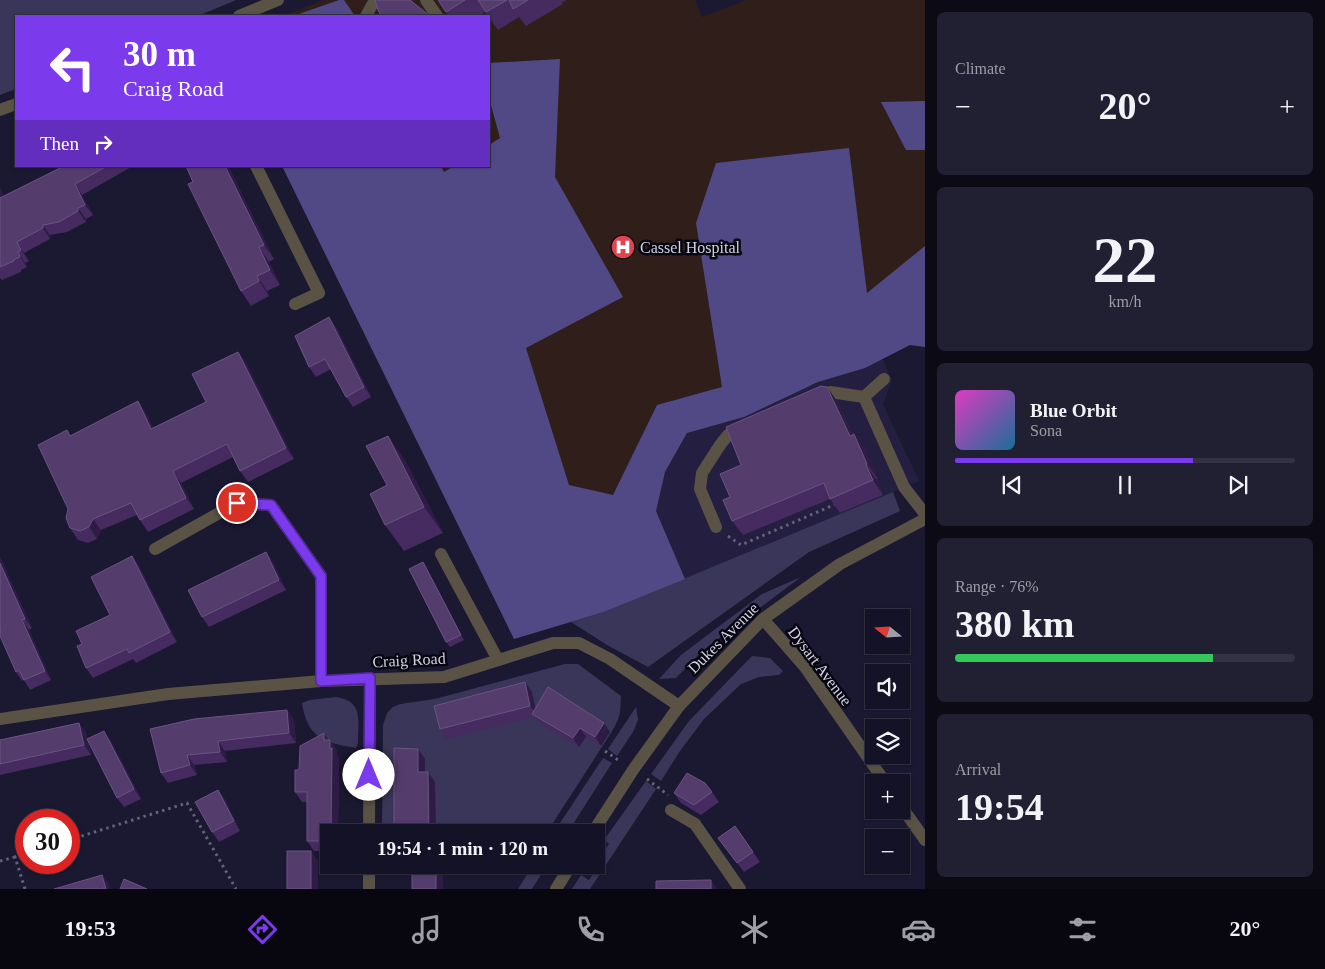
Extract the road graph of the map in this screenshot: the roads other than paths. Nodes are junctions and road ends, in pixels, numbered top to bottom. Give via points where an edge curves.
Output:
1 (278, 0) edge
2 (377, 0) edge
3 (426, 0) edge
4 (241, 15) edge
5 (366, 15) edge
6 (436, 15) edge
7 (15, 104) edge
8 (0, 110) edge
9 (256, 167) edge
10 (295, 304) dead end
11 (884, 379) dead end
12 (864, 397) junction
13 (804, 402) edge
14 (754, 424) edge
15 (925, 514) edge
16 (925, 519) edge
17 (716, 527) road end
18 (155, 549) dead end
19 (440, 554) dead end
20 (763, 619) junction
21 (498, 660) junction
22 (370, 678) junction
23 (321, 681) junction
24 (679, 706) junction
25 (1, 716) edge
26 (879, 774) edge
27 (671, 810) dead end
28 (910, 819) edge
29 (369, 824) edge
30 (598, 824) edge
31 (925, 840) edge
32 (369, 874) edge
33 (565, 874) edge
34 (369, 889) edge
35 (556, 889) edge
36 (740, 889) edge

1 - 4 street
2 - 5 street
3 - 6 street
7 - 8 street
9 - 10 street via 319,293
11 - 12 street
12 - 13 street via 830,392
12 - 15 street via 904,487
14 - 17 street via 728,435 702,473 700,489
16 - 20 street, Dukes Avenue via 840,564
18 - 23 street via 237,503 271,505 321,576
19 - 21 street
20 - 24 street, Dukes Avenue
20 - 26 street, Dysart Avenue via 804,667
21 - 22 street, Craig Road via 444,677
21 - 24 street, Craig Road via 553,643 579,643
22 - 23 street, Craig Road
22 - 29 street
23 - 25 street, Craig Road via 168,694
24 - 30 street, Dukes Avenue
27 - 36 street via 695,824
28 - 31 street
32 - 34 street
33 - 35 street

